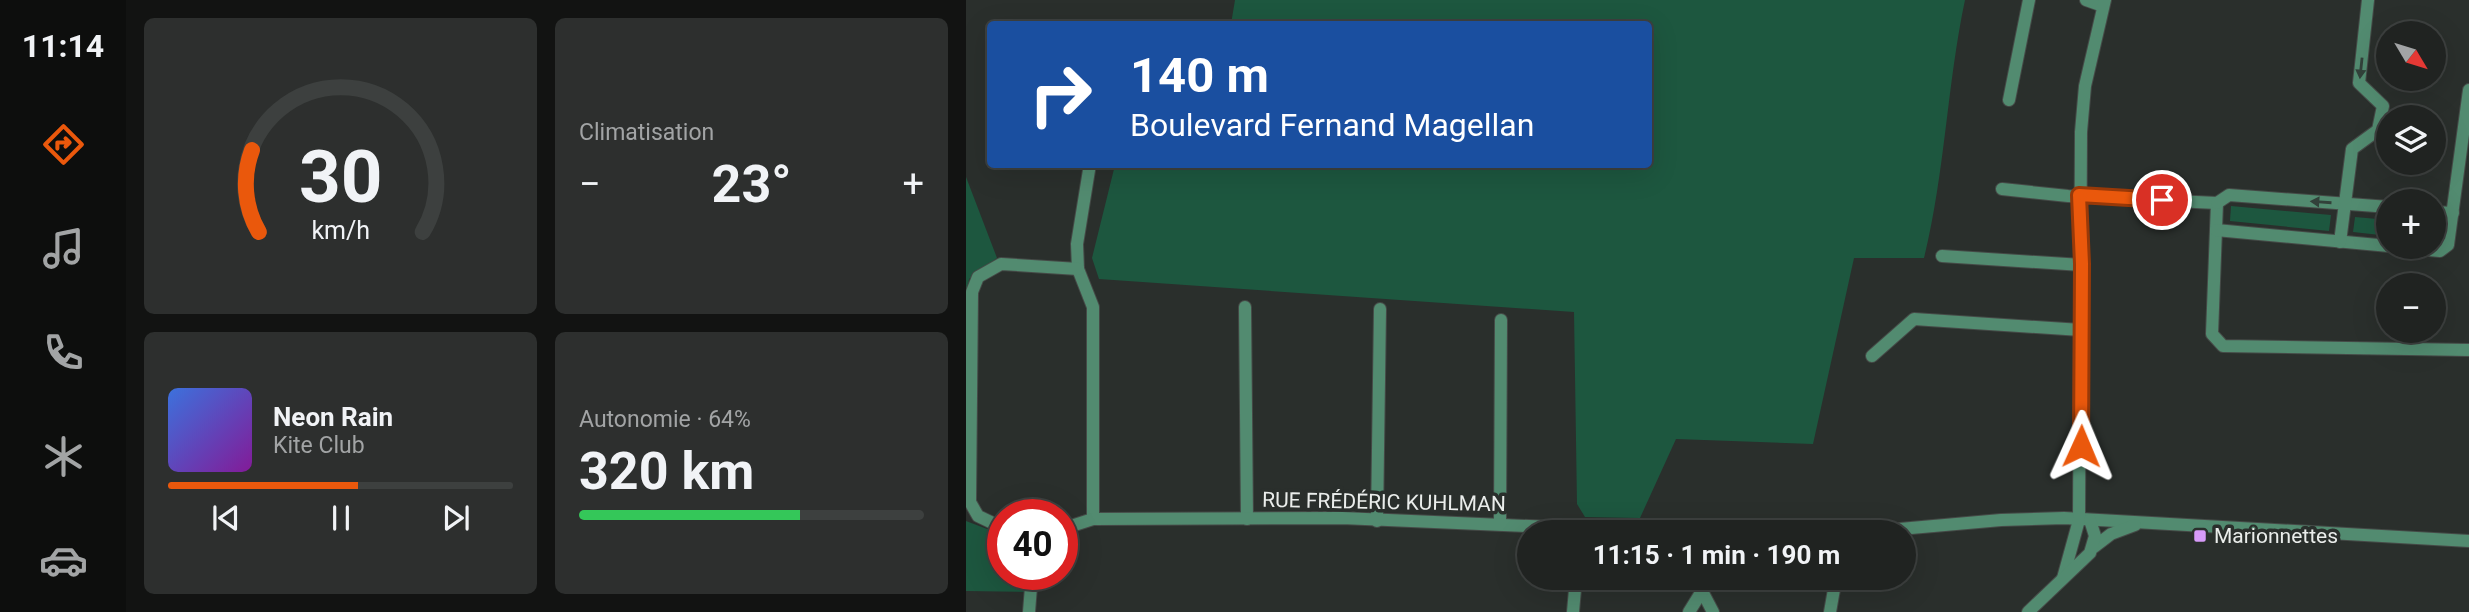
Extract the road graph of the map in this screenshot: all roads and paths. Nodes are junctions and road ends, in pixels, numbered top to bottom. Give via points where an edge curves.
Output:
1 (2029, 0) edge
2 (2086, 0) edge
3 (2368, 0) edge
4 (2104, 3) edge
5 (2469, 90) edge
6 (2009, 100) dead end
7 (1089, 168) edge
8 (2002, 189) dead end
9 (2079, 195) junction
10 (2217, 203) junction
11 (2346, 203) junction
12 (2376, 206) edge
13 (2446, 213) edge
14 (2453, 214) junction
15 (2216, 230) junction
16 (2340, 242) junction
17 (2376, 245) edge
18 (2446, 246) edge
19 (1942, 256) dead end
20 (2082, 264) junction
21 (1078, 269) junction
22 (1245, 307) dead end
23 (1380, 309) dead end
24 (1502, 320) dead end
25 (2081, 330) junction
26 (2469, 350) edge
27 (1872, 356) dead end
28 (1093, 519) junction
29 (1247, 519) junction
30 (987, 520) edge
31 (1377, 521) junction
32 (1500, 523) junction
33 (2082, 523) junction
34 (1078, 524) edge
35 (1517, 525) edge
36 (2135, 525) junction
37 (1916, 528) edge
38 (2469, 541) edge
39 (2094, 547) junction
40 (2063, 578) junction
41 (1031, 590) edge
42 (1575, 590) edge
43 (1834, 590) edge
44 (1702, 591) joint
45 (1030, 612) edge
46 (1573, 612) edge
47 (1689, 612) edge
48 (1713, 612) edge
49 (1830, 612) edge
50 (2028, 612) edge

1 - 6 street
2 - 4 street
3 -> 11 street via 2359,83 2383,106 2378,130 2352,149
4 - 9 street via 2085,86
5 - 14 street
7 - 21 street via 1077,225
8 - 9 street
9 - 10 street
9 - 20 street
11 -> 10 street via 2229,195
10 - 15 street
11 - 12 street
11 - 16 street
13 - 14 street
14 - 18 street
15 - 16 street
15 - 26 street via 2212,334 2223,346
16 - 17 street
19 - 20 street
20 - 25 street
21 - 28 street via 1093,307
21 - 30 street via 1001,264 978,277 972,292 970,502 978,516
22 - 29 street
23 - 31 street
24 - 32 street
25 - 27 street via 1914,319
25 - 33 street
28 - 29 street, RUE FRÉDÉRIC KUHLMAN
28 - 34 street, RUE FRÉDÉRIC KUHLMAN
29 - 31 street, RUE FRÉDÉRIC KUHLMAN
31 - 32 street, RUE FRÉDÉRIC KUHLMAN
32 - 35 street, RUE FRÉDÉRIC KUHLMAN
33 - 36 street
33 - 37 street via 2001,520
33 - 39 street
33 - 40 street
36 - 38 street
36 - 39 street
39 - 40 street
40 - 50 street
41 - 45 street
42 - 46 street
43 - 49 street
44 - 47 street
44 - 48 street

